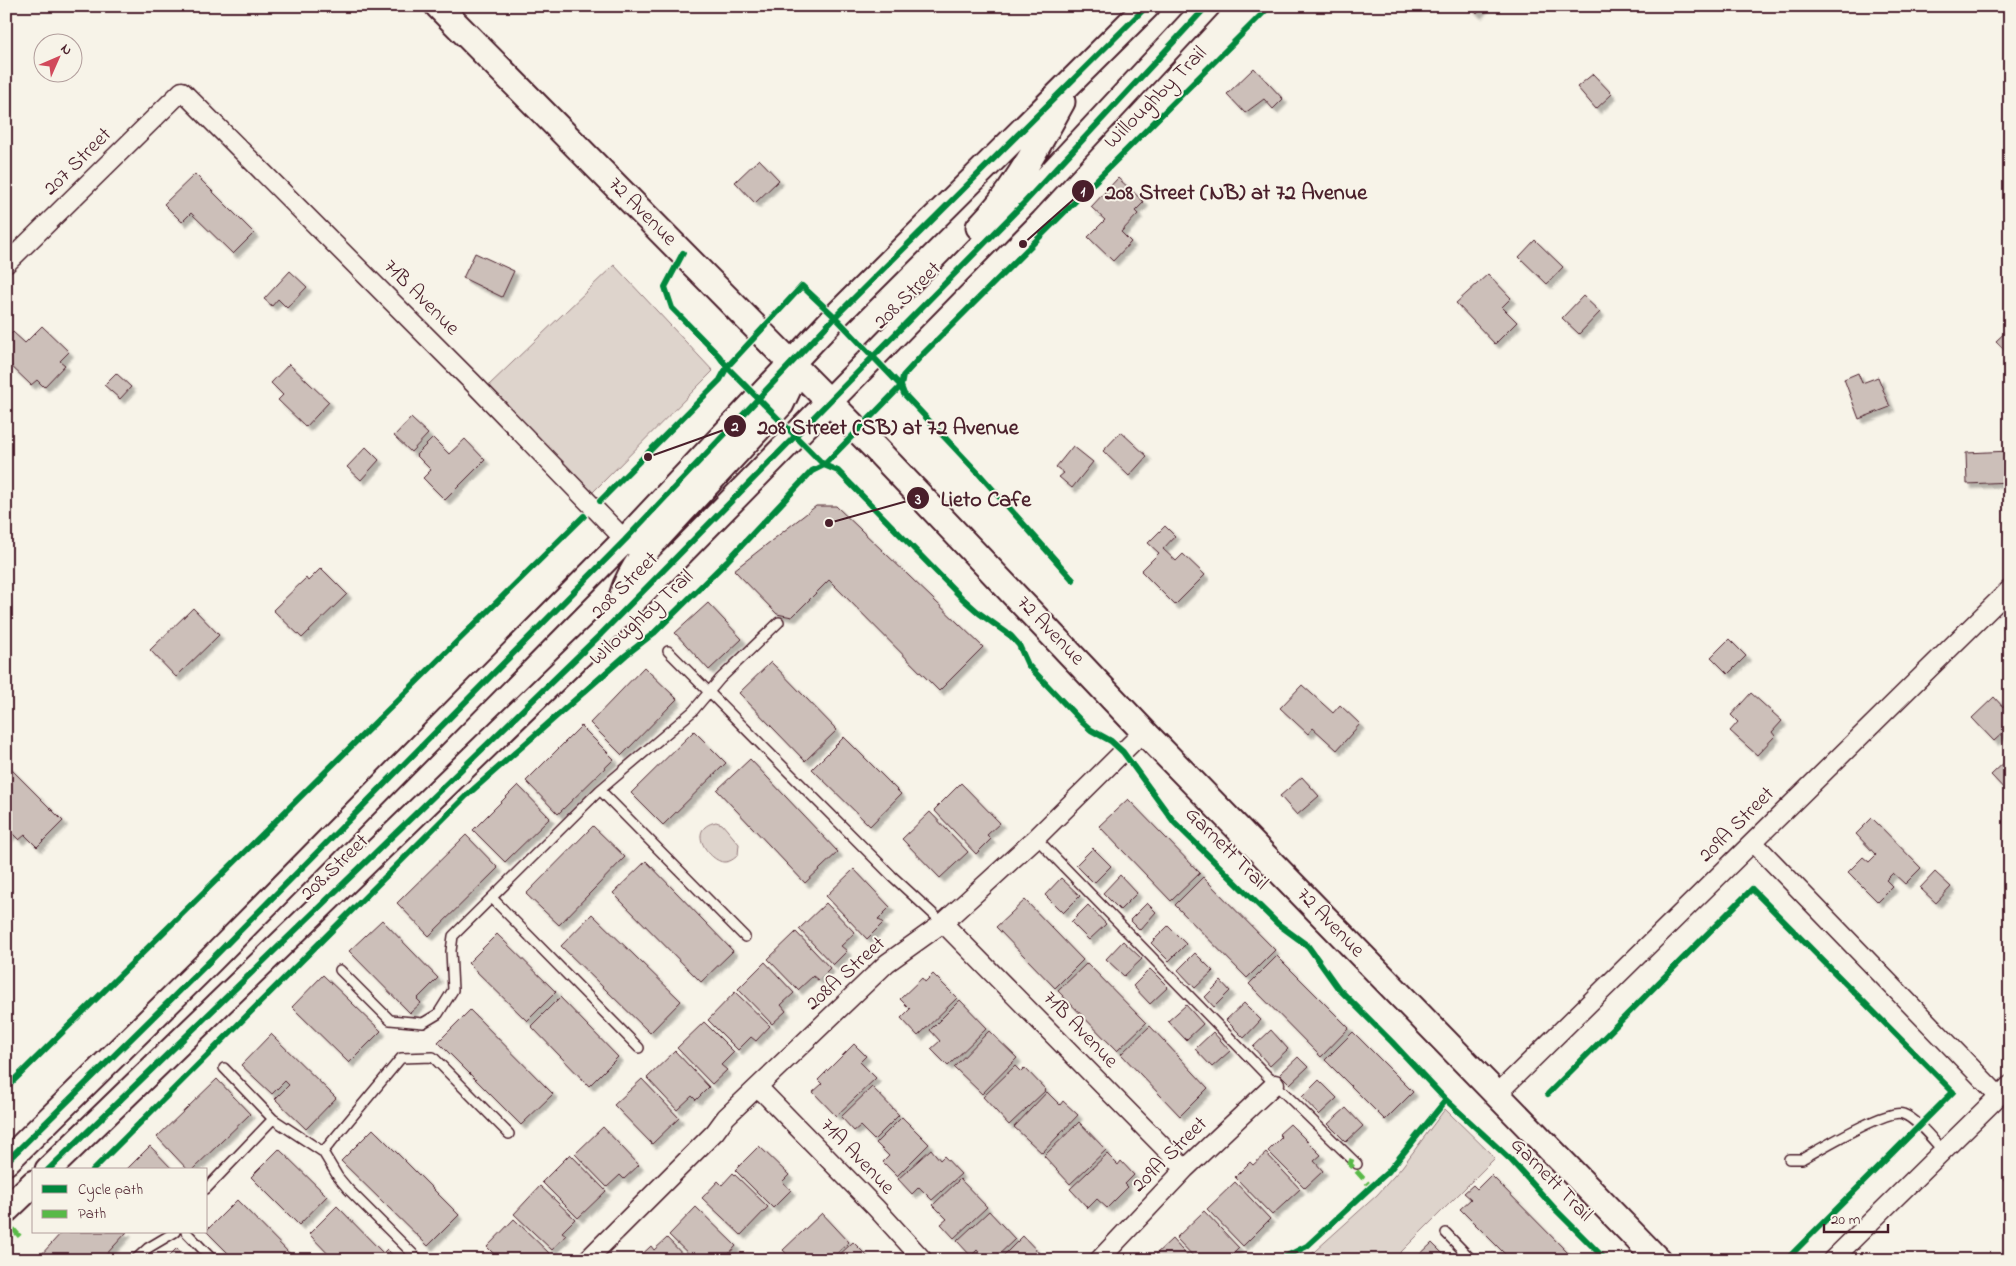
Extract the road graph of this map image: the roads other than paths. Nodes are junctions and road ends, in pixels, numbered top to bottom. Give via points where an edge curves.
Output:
1 (438, 6) edge
2 (1147, 6) edge
3 (1207, 6) edge
4 (1076, 76) junction
5 (182, 90) joint
6 (6, 264) edge
7 (791, 362) junction
8 (829, 401) junction
9 (625, 540) junction
10 (2010, 589) edge
11 (779, 622) dead end
12 (601, 634) junction
13 (668, 650) dead end
14 (710, 693) junction
15 (1144, 731) junction
16 (600, 790) junction
17 (1036, 838) junction
18 (1753, 842) junction
19 (492, 898) junction
20 (943, 923) junction
21 (745, 937) dead end
22 (340, 970) dead end
23 (639, 1048) dead end
24 (224, 1068) dead end
25 (1275, 1084) junction
26 (758, 1087) junction
27 (2004, 1090) edge
28 (1497, 1094) junction
29 (273, 1119) junction
30 (509, 1134) dead end
31 (1943, 1151) junction
32 (323, 1152) junction
33 (1789, 1159) dead end
34 (6, 1162) edge
35 (1357, 1164) dead end
36 (50, 1168) edge
37 (1185, 1169) junction
38 (32, 1186) edge
39 (208, 1187) edge
40 (6, 1210) edge
41 (1446, 1233) dead end
42 (172, 1234) edge
43 (188, 1234) edge
44 (135, 1260) edge
45 (213, 1260) edge
46 (419, 1260) edge
47 (586, 1260) edge
48 (923, 1260) edge
49 (1099, 1260) edge
50 (1472, 1260) edge
51 (1658, 1260) edge
52 (1832, 1260) edge

1 - 7 main road, 72 Avenue
2 - 4 main road, 208 Street
3 - 8 main road, 208 Street via 1024,203
4 - 7 main road, 208 Street
4 - 8 main road via 1033,154 989,217 860,344
5 - 6 street, 207 Street
5 - 9 street, 71B Avenue
7 - 8 main road, 72 Avenue
7 - 9 main road, 208 Street
7 - 12 main road via 789,387 781,404 649,546
8 - 12 main road, 208 Street
8 - 15 main road, 72 Avenue
9 - 34 main road, 208 Street via 210,961
10 - 18 street, 209A Street
11 - 14 lane via 720,679
12 - 36 main road, 208 Street
13 - 14 lane
14 - 16 lane
14 - 20 lane
15 - 17 street, 208A Street
15 - 28 main road, 72 Avenue
16 - 19 lane
16 - 21 lane
17 - 20 street, 208A Street
17 - 25 lane
18 - 27 street
18 - 28 street, 209A Street
19 - 22 lane via 453,936 453,990 438,1014 423,1023 390,1020
19 - 23 lane
20 - 26 street, 208A Street via 888,963
20 - 37 street, 71B Avenue
24 - 29 lane
25 - 35 lane
25 - 37 street, 209A Street
26 - 47 street, 208A Street
26 - 48 street, 71A Avenue
27 - 31 street
28 - 51 main road, 72 Avenue
29 - 32 lane
29 - 39 lane
30 - 32 lane via 433,1057 401,1058
31 - 33 lane via 1912,1119 1895,1112 1802,1159
31 - 52 street
32 - 46 lane via 348,1190
37 - 49 street, 209A Street
38 - 40 main road
41 - 50 lane
42 - 44 lane
43 - 45 lane

